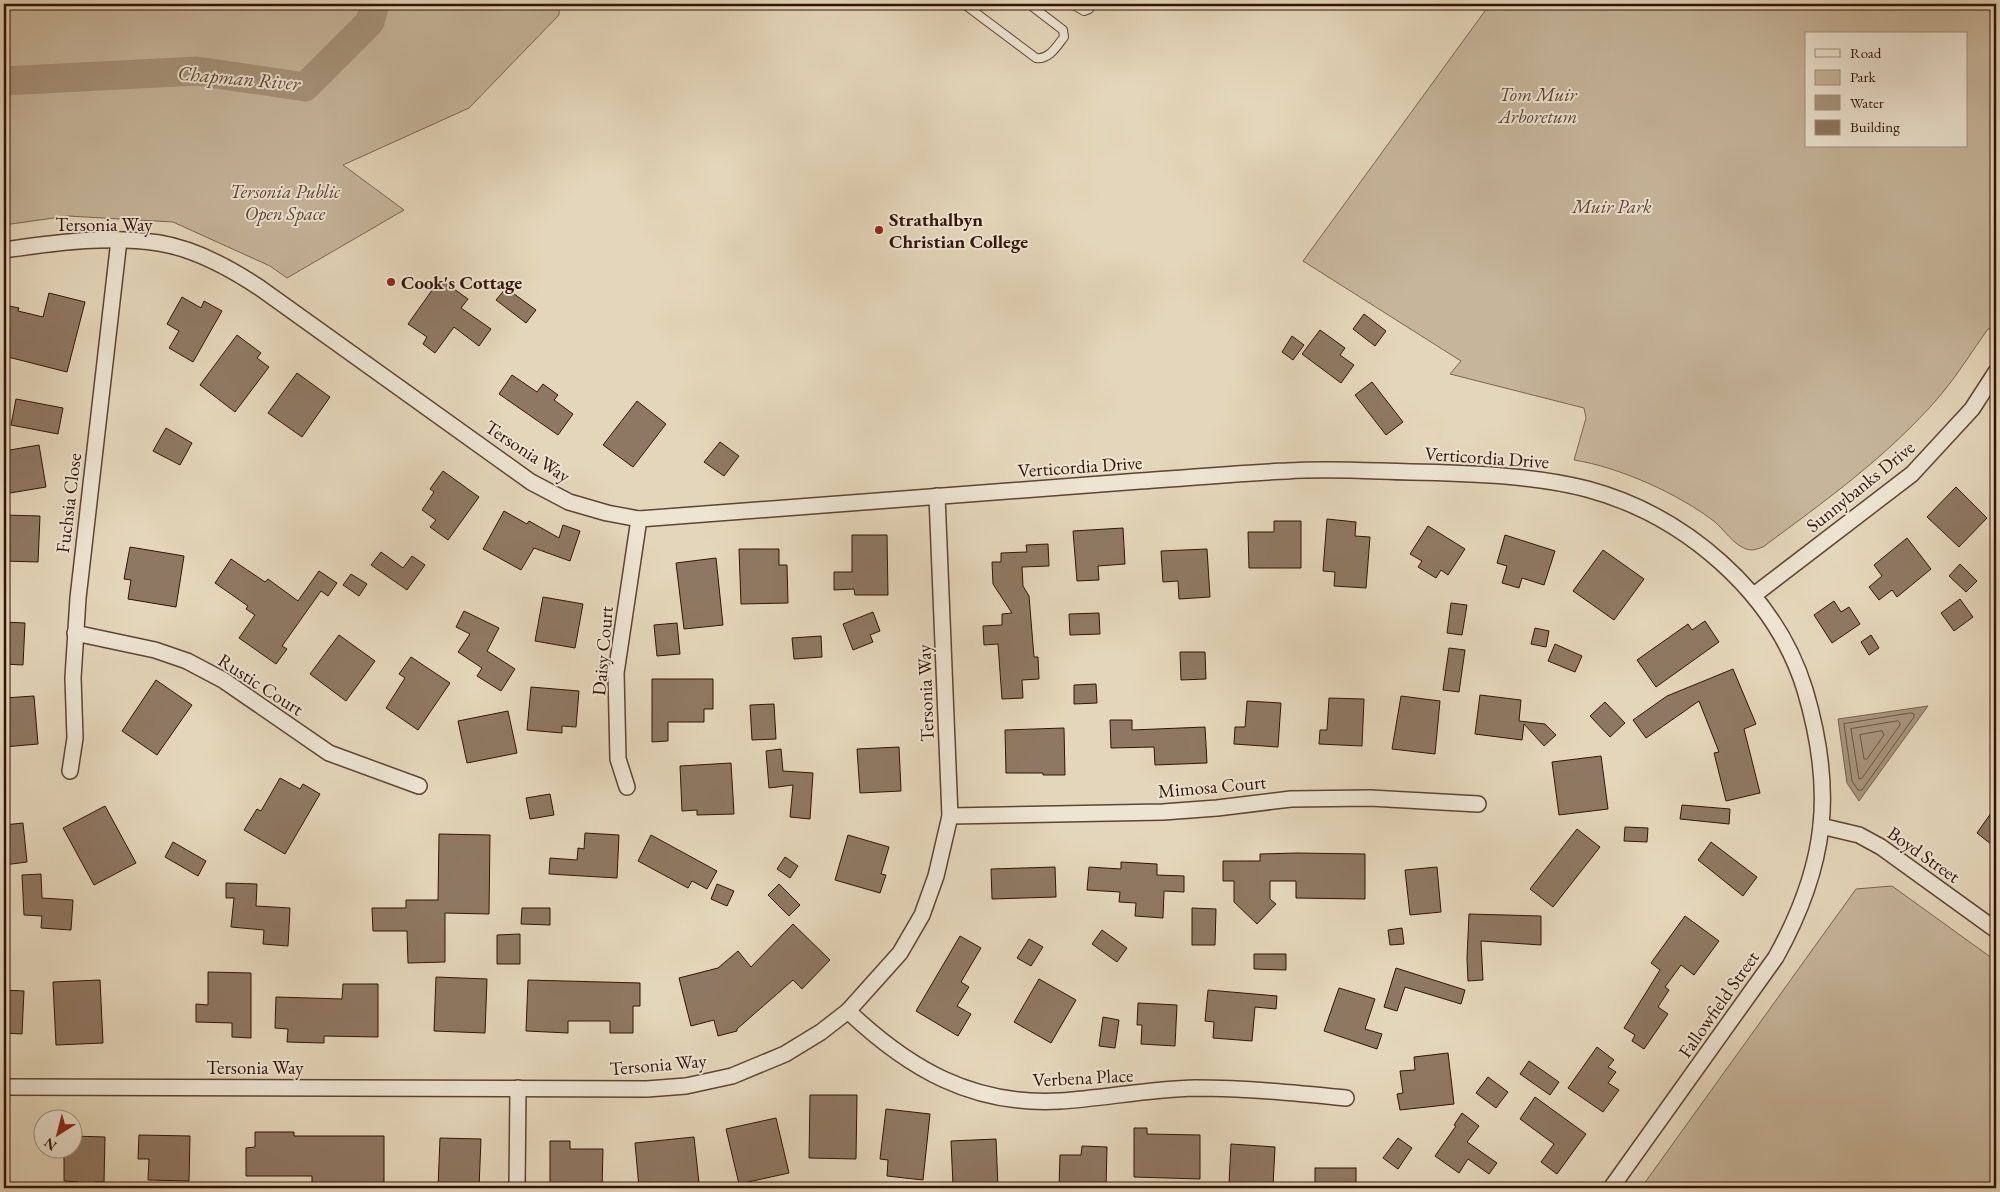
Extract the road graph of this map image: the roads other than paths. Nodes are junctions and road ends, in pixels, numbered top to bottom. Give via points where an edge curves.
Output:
1 (964, 4) edge
2 (1029, 4) edge
3 (1072, 4) edge
4 (1093, 4) edge
5 (119, 240) junction
6 (4, 250) edge
7 (1996, 372) edge
8 (937, 496) junction
9 (639, 519) junction
10 (1754, 595) junction
11 (75, 633) junction
12 (70, 771) dead end
13 (419, 786) dead end
14 (627, 787) dead end
15 (1478, 804) dead end
16 (950, 816) junction
17 (1821, 826) junction
18 (1996, 930) edge
19 (848, 1011) junction
20 (4, 1087) edge
21 (518, 1088) junction
22 (1346, 1098) dead end
23 (517, 1188) edge
24 (1611, 1188) edge

1 - 2 lane via 1036,58 1042,59 1065,33
3 - 4 lane via 1084,11
5 - 6 street, Tersonia Way via 74,240
5 - 9 street, Tersonia Way via 160,243 216,261 531,482 569,502
5 - 11 street, Fuchsia Close
7 - 10 street, Sunnybanks Drive via 1972,409 1912,474
8 - 9 street, Tersonia Way
8 - 10 street, Verticordia Drive via 1290,470 1449,473 1559,483 1588,489 1657,516 1717,558
8 - 16 street, Tersonia Way
9 - 14 street, Daisy Court via 616,673 618,759
10 - 17 street, Verticordia Drive via 1785,644 1802,679 1816,726 1824,800
11 - 12 street, Fuchsia Close via 76,738
11 - 13 street, Rustic Court via 156,650 187,661 223,680 329,752
15 - 16 street, Mimosa Court via 1370,798 1291,799 1163,812
16 - 19 street, Tersonia Way via 936,876 922,915 900,954
17 - 18 street, Boyd Street via 1859,835 1881,846
17 - 24 street, Fallowfield Street via 1800,910 1776,957
19 - 21 street, Tersonia Way via 785,1054 732,1076 686,1086 647,1089
19 - 22 street, Verbena Place via 875,1036 921,1069 966,1089 1015,1100 1058,1101 1194,1088
20 - 21 street, Tersonia Way
21 - 23 street

